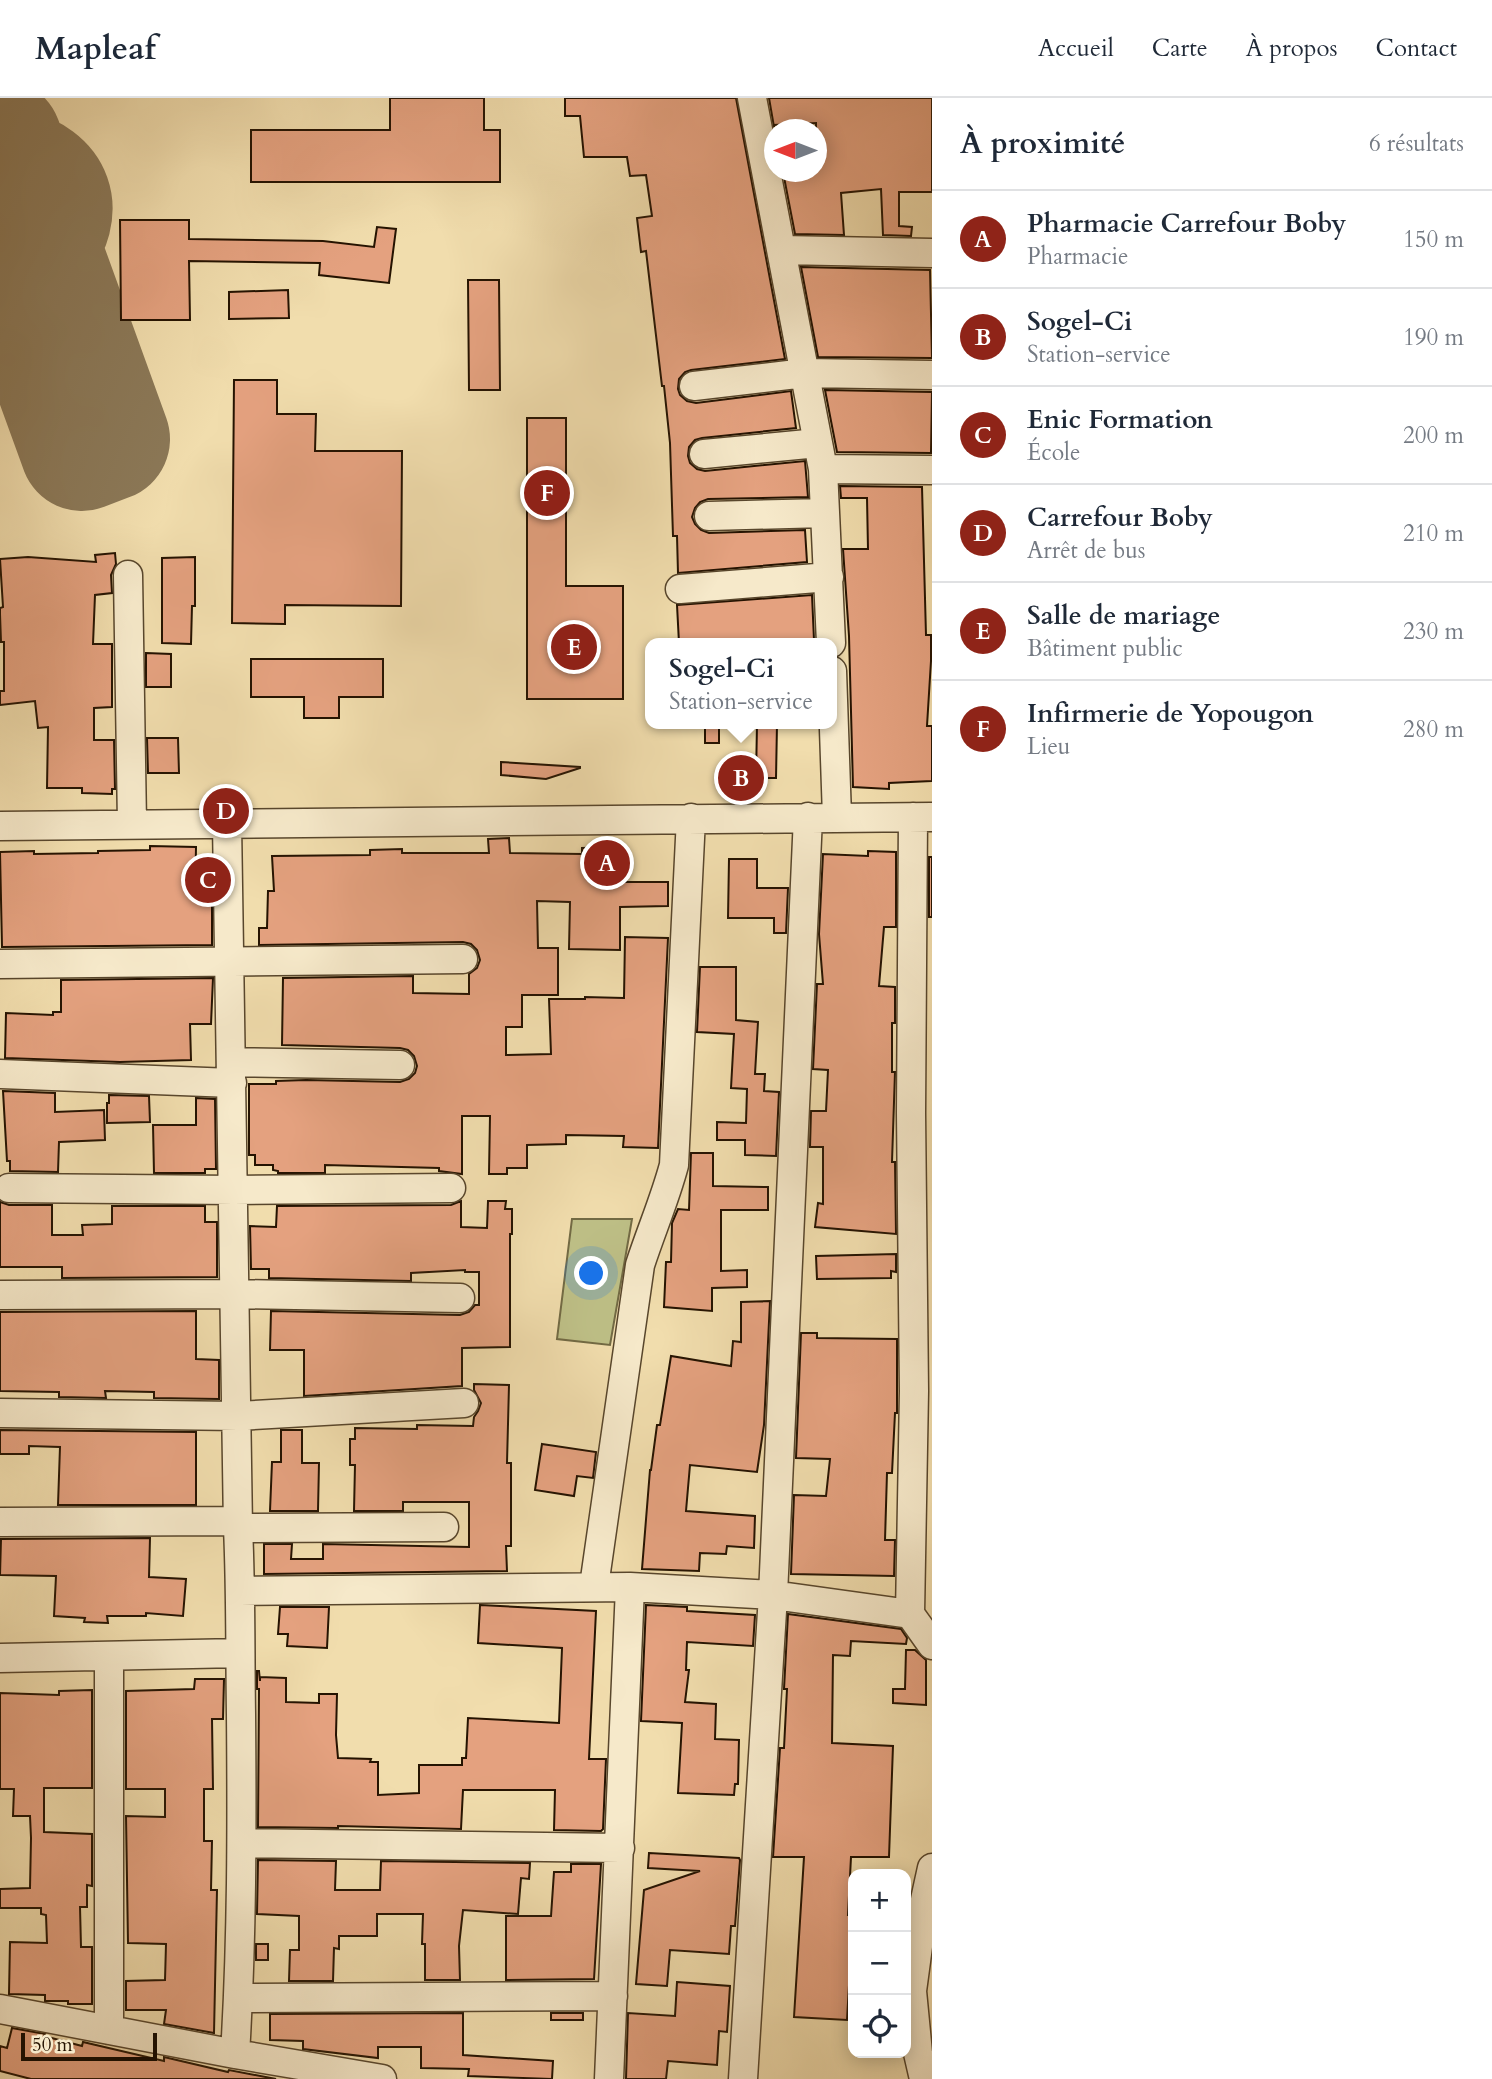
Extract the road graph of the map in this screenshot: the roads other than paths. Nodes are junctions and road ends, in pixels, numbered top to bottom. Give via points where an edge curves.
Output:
1 (752, 98) edge
2 (782, 250) junction
3 (932, 253) edge
4 (805, 373) junction
5 (932, 375) edge
6 (694, 386) dead end
7 (704, 454) dead end
8 (820, 456) junction
9 (932, 470) edge
10 (825, 513) junction
11 (709, 516) dead end
12 (128, 575) dead end
13 (829, 577) junction
14 (680, 589) dead end
15 (831, 638) edge
16 (834, 729) edge
17 (807, 817) junction
18 (837, 817) junction
19 (923, 817) edge
20 (691, 818) junction
21 (228, 823) junction
22 (132, 824) junction
23 (0, 826) edge
24 (463, 959) dead end
25 (230, 963) junction
26 (0, 964) edge
27 (400, 1065) dead end
28 (232, 1072) junction
29 (0, 1074) edge
30 (9, 1188) dead end
31 (451, 1188) dead end
32 (234, 1190) junction
33 (234, 1294) junction
34 (0, 1295) edge
35 (460, 1298) dead end
36 (464, 1403) dead end
37 (0, 1413) edge
38 (237, 1416) junction
39 (0, 1522) edge
40 (238, 1524) junction
41 (444, 1527) dead end
42 (594, 1586) junction
43 (630, 1587) junction
44 (241, 1591) junction
45 (773, 1595) junction
46 (911, 1614) junction
47 (932, 1645) edge
48 (240, 1653) junction
49 (109, 1656) junction
50 (0, 1658) edge
51 (242, 1843) junction
52 (620, 1848) junction
53 (932, 1868) edge
54 (613, 1996) junction
55 (238, 1997) junction
56 (0, 2009) edge
57 (109, 2030) junction
58 (235, 2054) junction
59 (382, 2079) edge
60 (609, 2079) edge
61 (743, 2079) edge
62 (924, 2079) edge

1 - 2 street
2 - 3 street
2 - 4 street
4 - 5 street
4 - 6 street
4 - 8 street
7 - 8 street
8 - 9 street
8 - 10 street
10 - 11 street
10 - 13 street
12 - 22 street
13 - 14 street
13 - 15 street
16 - 18 street
17 - 18 street
17 - 20 street
17 - 45 street
18 - 19 street
19 - 46 street via 911,1113
20 - 21 street
20 - 42 street via 674,1165 640,1265
21 - 22 street
21 - 25 street
22 - 23 street
24 - 25 street
25 - 26 street
25 - 28 street
27 - 28 street
28 - 29 street
28 - 32 street
30 - 32 street
31 - 32 street
32 - 33 street
33 - 34 street
33 - 35 street
33 - 38 street
36 - 38 street
37 - 38 street
38 - 40 street
39 - 40 street
40 - 41 street
40 - 44 street
42 - 43 street
42 - 44 street
43 - 45 street
43 - 52 street
44 - 48 street
45 - 46 street
45 - 61 street
46 - 47 street
48 - 49 street
48 - 51 street
49 - 50 street
49 - 57 street
51 - 52 street
51 - 55 street
52 - 54 street
53 - 62 street via 912,1991
54 - 55 street
54 - 60 street
55 - 58 street
56 - 57 street
57 - 58 street
58 - 59 street

